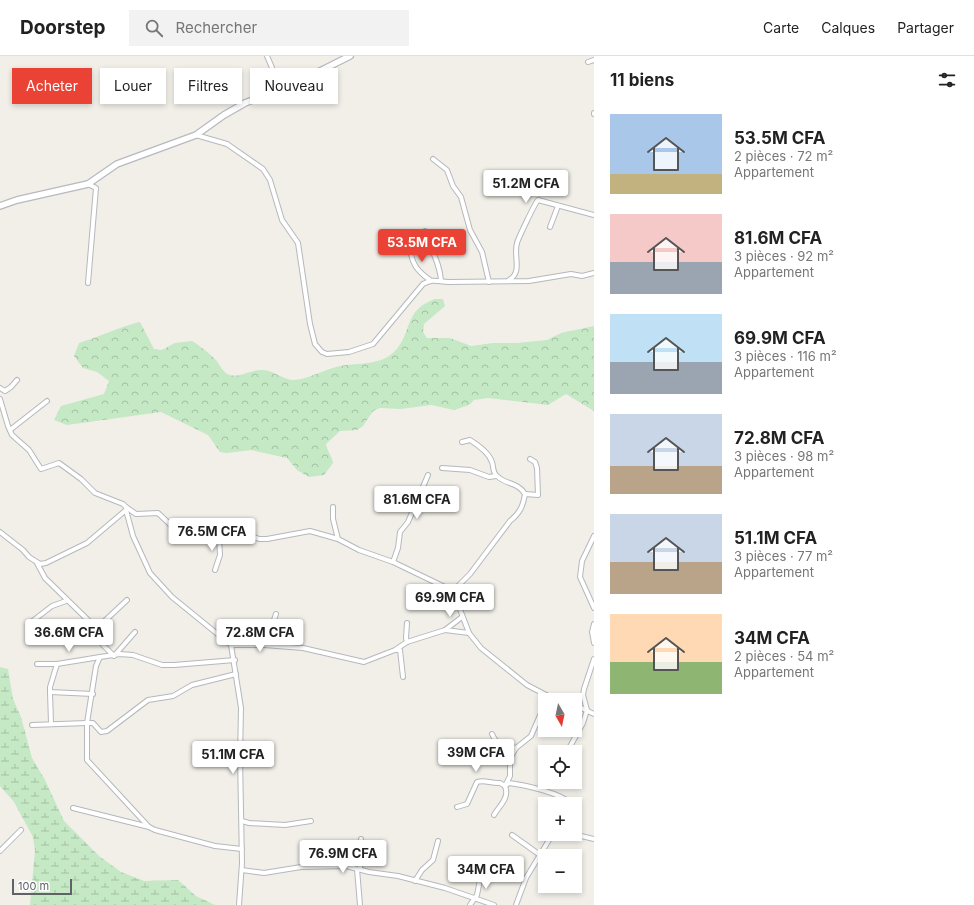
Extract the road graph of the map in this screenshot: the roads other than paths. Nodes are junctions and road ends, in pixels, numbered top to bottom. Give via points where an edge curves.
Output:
1 (267, 56) edge
2 (350, 56) edge
3 (594, 60) edge
4 (588, 62) dead end
5 (272, 68) edge
6 (325, 68) edge
7 (250, 103) edge
8 (196, 135) junction
9 (433, 159) dead end
10 (88, 184) junction
11 (0, 206) edge
12 (558, 206) junction
13 (594, 215) edge
14 (550, 227) dead end
15 (425, 231) dead end
16 (410, 247) dead end
17 (594, 273) edge
18 (430, 280) junction
19 (509, 280) junction
20 (441, 281) junction
21 (489, 282) junction
22 (88, 283) dead end
23 (17, 380) dead end
24 (0, 388) edge
25 (0, 399) edge
26 (47, 401) dead end
27 (10, 430) junction
28 (462, 442) dead end
29 (530, 459) dead end
30 (442, 468) dead end
31 (428, 475) dead end
32 (496, 476) junction
33 (525, 494) junction
34 (333, 507) dead end
35 (126, 509) junction
36 (0, 532) edge
37 (594, 536) edge
38 (219, 538) junction
39 (338, 539) junction
40 (393, 562) junction
41 (37, 563) junction
42 (215, 570) dead end
43 (453, 594) junction
44 (127, 600) dead end
45 (66, 601) junction
46 (594, 608) edge
47 (276, 614) dead end
48 (462, 617) junction
49 (30, 623) dead end
50 (407, 623) dead end
51 (594, 624) edge
52 (94, 630) junction
53 (445, 630) junction
54 (135, 632) dead end
55 (468, 633) junction
56 (407, 642) junction
57 (594, 642) edge
58 (231, 645) junction
59 (270, 645) junction
60 (395, 650) junction
61 (114, 656) junction
62 (100, 658) junction
63 (594, 659) edge
64 (235, 660) junction
65 (37, 664) dead end
66 (57, 664) junction
67 (236, 674) junction
68 (403, 677) dead end
69 (50, 692) junction
70 (540, 693) edge
71 (93, 694) junction
72 (582, 708) edge
73 (588, 710) junction
74 (594, 714) edge
75 (538, 719) edge
76 (87, 722) junction
77 (51, 723) junction
78 (32, 725) dead end
79 (492, 734) dead end
80 (571, 745) edge
81 (516, 748) junction
82 (505, 786) junction
83 (557, 797) edge
84 (457, 807) dead end
85 (73, 808) dead end
86 (494, 815) dead end
87 (242, 820) junction
88 (311, 821) dead end
89 (149, 827) junction
90 (21, 830) dead end
91 (512, 835) dead end
92 (582, 836) edge
93 (361, 839) dead end
94 (594, 839) edge
95 (438, 841) dead end
96 (335, 846) dead end
97 (242, 849) junction
98 (0, 851) edge
99 (538, 854) edge
100 (538, 858) edge
101 (331, 866) junction
102 (358, 869) junction
103 (242, 870) junction
104 (481, 875) dead end
105 (415, 881) junction
106 (475, 899) junction
107 (486, 904) edge
108 (239, 905) edge
109 (360, 905) edge
110 (470, 905) edge
111 (494, 905) edge
112 (516, 905) edge

1 - 5 street
2 - 6 street
3 - 4 street
7 - 8 street via 232,110
8 - 10 street via 117,164
8 - 18 street via 227,144 262,169 270,180 282,220 298,243 310,324 315,344 322,352 349,352 373,344 423,284
9 - 21 street via 447,170 453,186 462,197 470,230 482,252
10 - 11 street
10 - 22 street via 96,188
12 - 13 street
12 - 14 street
12 - 19 street via 540,200 536,202 516,243 517,271
15 - 20 street via 431,251 441,269
16 - 18 street via 412,262 417,270
17 - 19 street via 529,281
18 - 20 street
19 - 21 street
20 - 21 street
23 - 24 street via 5,391
25 - 27 street
26 - 27 street
27 - 35 street via 29,450 41,469 59,463 95,493 123,504
28 - 32 street via 470,440 479,446 492,462
29 - 33 street via 535,462 537,468 538,494
30 - 32 street via 470,470 489,477
31 - 40 street via 408,522 400,532
32 - 33 street via 518,485
33 - 43 street via 524,504 517,515 510,520
34 - 39 street
35 - 38 street via 136,514 158,513 178,532 189,537
35 - 41 street via 87,543 46,563
35 - 58 street via 133,536 150,574 172,597
36 - 41 street
37 - 46 street via 582,561 580,576
38 - 39 street via 244,533 259,539 267,539 310,531
38 - 42 street via 220,555
39 - 40 street via 359,550
40 - 43 street via 444,585
41 - 45 street via 45,578
43 - 48 street
44 - 52 street
45 - 49 street via 52,606
45 - 52 street via 89,621
47 - 59 street
48 - 53 street
48 - 55 street
50 - 56 street
51 - 57 street
52 - 61 street via 103,645
53 - 55 street
53 - 56 street
54 - 61 street
55 - 70 street via 487,654
56 - 60 street
58 - 59 street
58 - 64 street
59 - 60 street via 303,648 364,662
60 - 68 street via 400,650
61 - 62 street
61 - 64 street via 133,655 162,665
62 - 66 street
62 - 71 street via 96,666
63 - 73 street via 583,695
64 - 67 street
65 - 66 street
66 - 69 street
67 - 76 street via 192,685 173,696 148,700 108,730 101,732
67 - 87 street via 241,708
69 - 71 street
69 - 77 street
71 - 76 street
72 - 73 street
73 - 74 street
73 - 80 street
75 - 81 street via 530,736
76 - 77 street
76 - 89 street via 87,760
77 - 78 street
79 - 81 street via 497,744
81 - 82 street via 510,758 510,776
82 - 83 street via 509,783 520,785
82 - 84 street via 483,780 476,782 468,804
82 - 86 street via 504,801
85 - 89 street
87 - 88 street via 249,823 285,825
87 - 97 street
89 - 97 street via 215,846
90 - 98 street
91 - 99 street
92 - 94 street
93 - 102 street
95 - 105 street via 433,860 420,872
96 - 101 street
97 - 103 street
100 - 112 street via 526,878
101 - 102 street
101 - 103 street via 301,867 264,873
102 - 105 street
102 - 109 street
103 - 108 street
104 - 106 street
105 - 106 street
106 - 107 street
106 - 110 street
107 - 111 street

